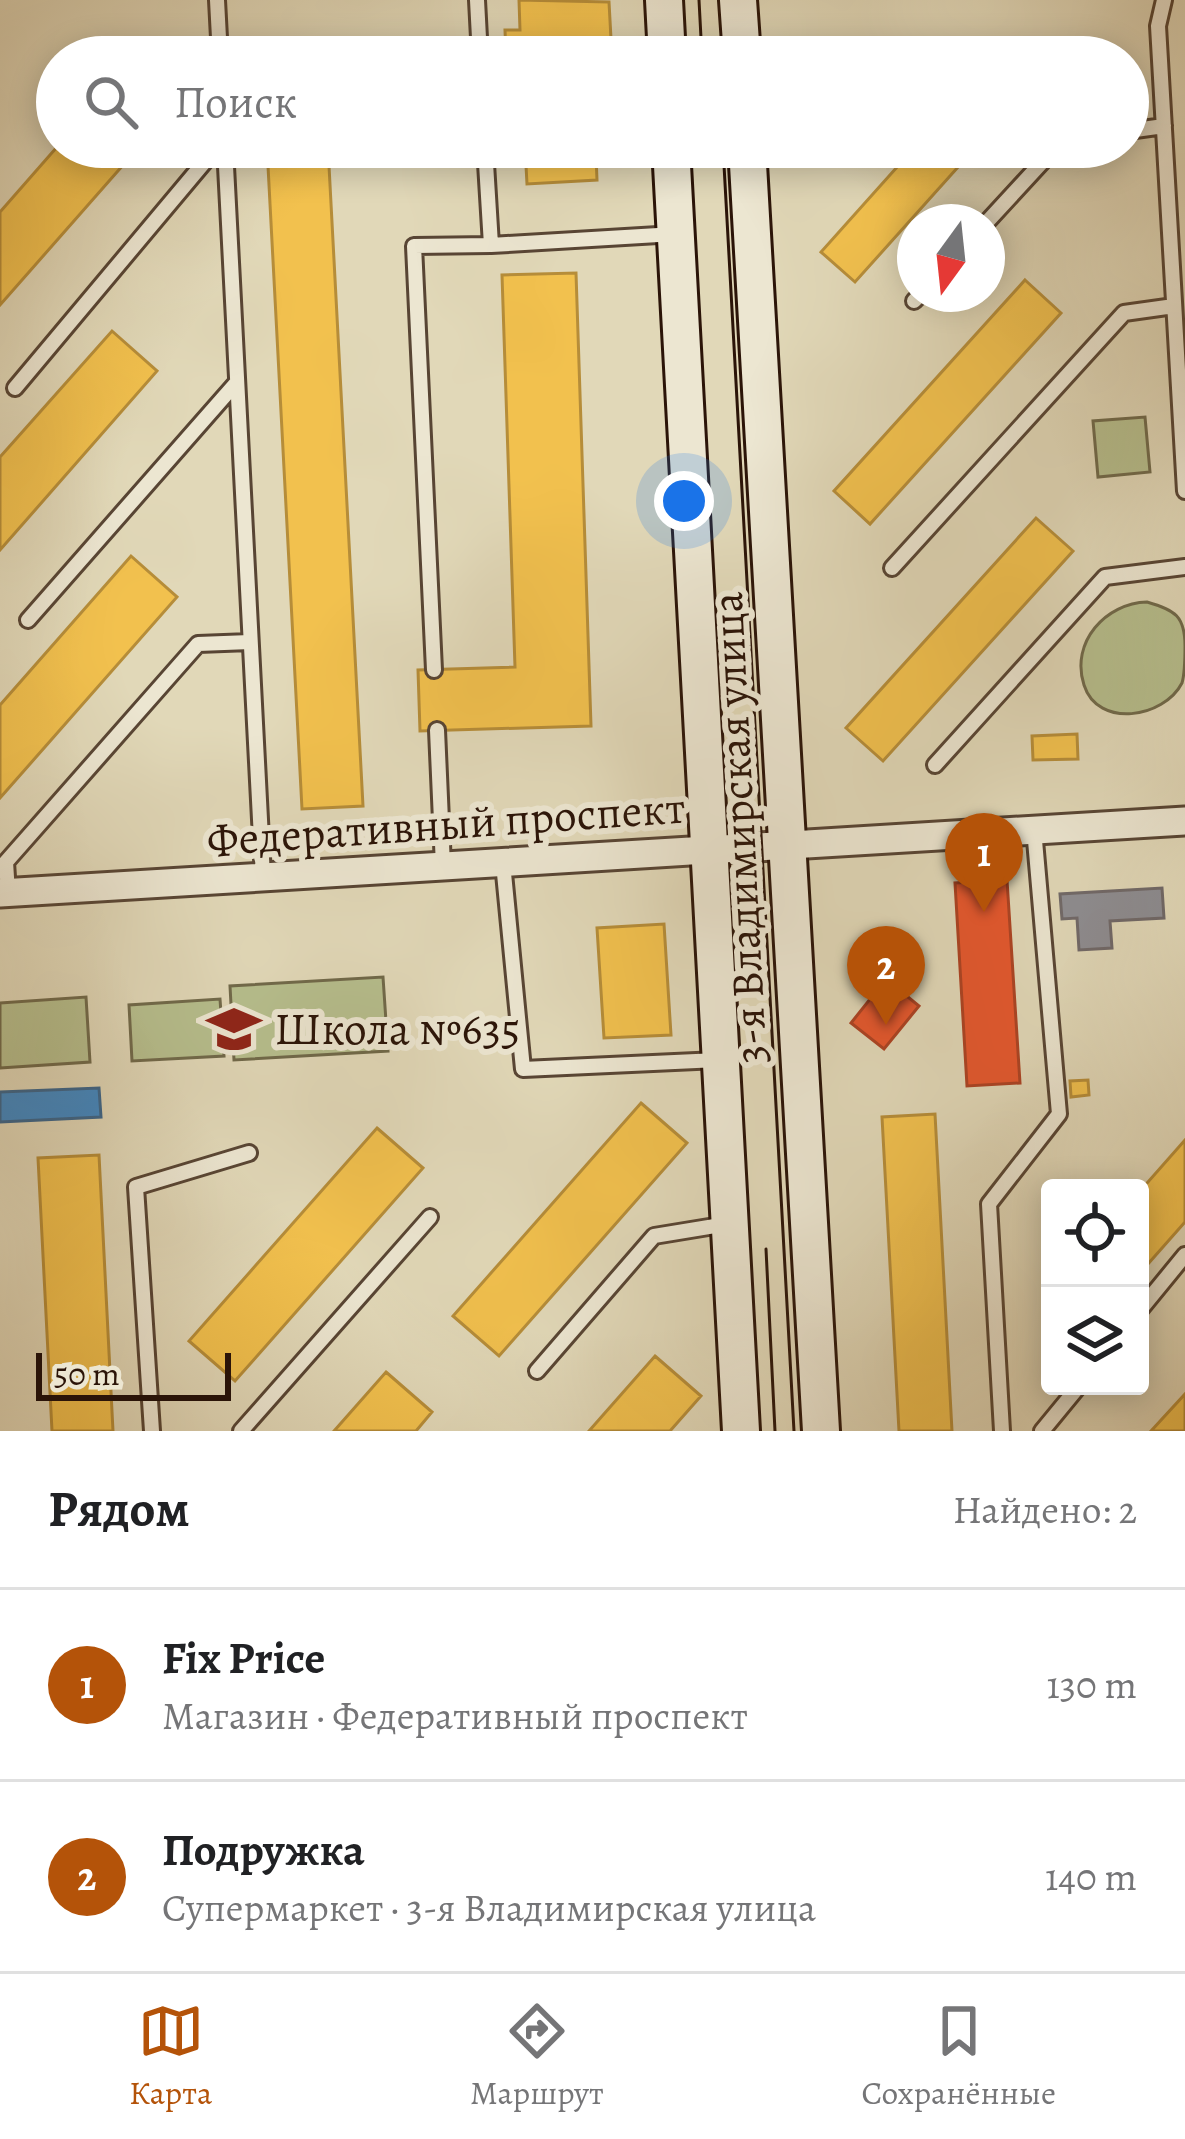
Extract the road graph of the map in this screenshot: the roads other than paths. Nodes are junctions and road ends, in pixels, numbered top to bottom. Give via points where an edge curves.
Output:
1 (217, 0) edge
2 (477, 0) edge
3 (664, 0) edge
4 (738, 0) edge
5 (1164, 0) edge
6 (219, 36) edge
7 (479, 36) edge
8 (666, 36) edge
9 (741, 36) edge
10 (1164, 127) junction
11 (1149, 129) edge
12 (203, 168) edge
13 (222, 168) edge
14 (486, 168) edge
15 (672, 168) edge
16 (748, 168) edge
17 (1037, 168) edge
18 (1004, 204) edge
19 (675, 234) junction
20 (491, 245) junction
21 (1174, 306) junction
22 (237, 382) junction
23 (15, 388) dead end
24 (1185, 491) edge
25 (1185, 567) edge
26 (892, 568) dead end
27 (28, 620) dead end
28 (250, 643) junction
29 (434, 670) dead end
30 (437, 730) dead end
31 (935, 765) dead end
32 (1185, 821) edge
33 (1034, 830) junction
34 (789, 844) junction
35 (708, 850) junction
36 (503, 862) junction
37 (443, 866) junction
38 (263, 878) junction
39 (4, 893) edge
40 (719, 1060) junction
41 (249, 1153) dead end
42 (430, 1217) dead end
43 (727, 1224) junction
44 (1185, 1255) edge
45 (1149, 1299) edge
46 (537, 1370) dead end
47 (1072, 1395) edge
48 (152, 1431) edge
49 (241, 1431) edge
50 (741, 1431) edge
51 (821, 1431) edge
52 (1003, 1431) edge
53 (1042, 1431) edge

1 - 6 lane
2 - 7 lane
3 - 8 street
4 - 9 street
5 - 10 lane
10 - 11 lane
10 - 21 lane
12 - 23 lane
13 - 22 lane
14 - 20 lane
15 - 19 street, 3-я Владимирская улица
16 - 34 street, 3-я Владимирская улица
17 - 18 lane
19 - 20 lane
19 - 35 street, 3-я Владимирская улица
20 - 29 lane via 414,246
21 - 24 lane
21 - 26 lane via 1124,313
22 - 27 lane
22 - 28 lane
25 - 31 lane via 1106,577
28 - 38 lane
28 - 39 lane via 198,644 6,862
30 - 37 lane
32 - 33 street, Федеративный проспект
33 - 34 street, Федеративный проспект
33 - 52 lane via 1059,1114 989,1204
34 - 35 street, Федеративный проспект
34 - 51 street, 3-я Владимирская улица
35 - 36 street, Федеративный проспект
35 - 40 street, 3-я Владимирская улица
36 - 37 street, Федеративный проспект
36 - 40 lane via 523,1069
37 - 38 street, Федеративный проспект
38 - 39 street, Федеративный проспект
40 - 43 street, 3-я Владимирская улица
41 - 48 lane via 136,1187
42 - 49 lane
43 - 46 lane via 654,1236
43 - 50 street, 3-я Владимирская улица
44 - 45 lane
47 - 53 lane

